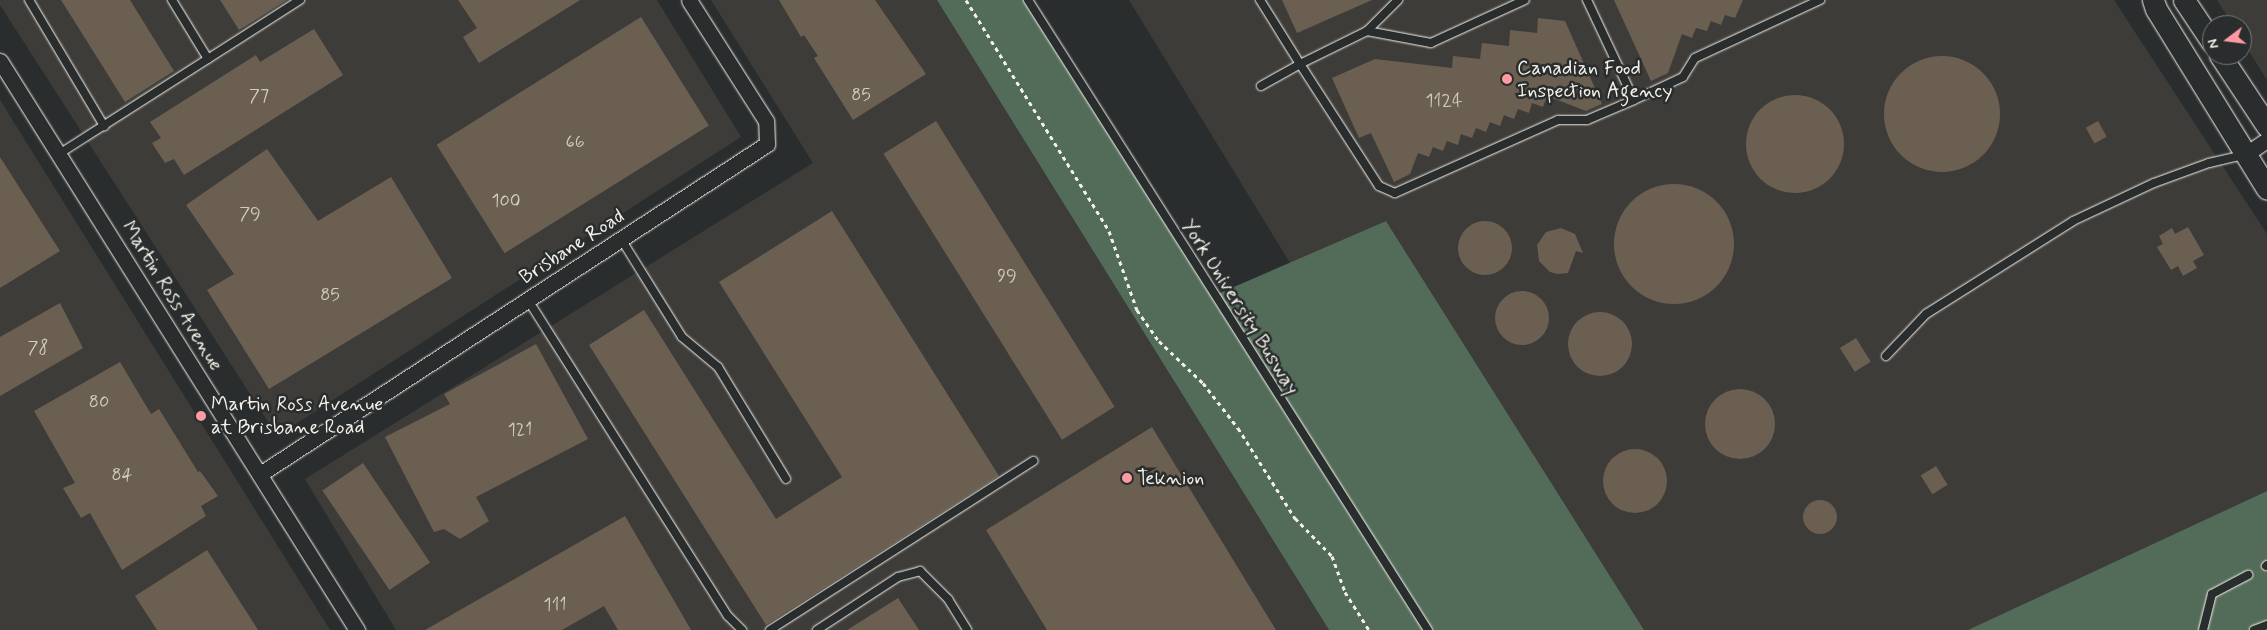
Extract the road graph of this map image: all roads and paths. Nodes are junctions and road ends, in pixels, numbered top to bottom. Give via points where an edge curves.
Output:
1 (29, 0) edge
2 (172, 0) edge
3 (300, 0) edge
4 (689, 0) edge
5 (966, 0) edge
6 (1028, 0) edge
7 (1260, 0) edge
8 (1398, 0) edge
9 (1525, 0) edge
10 (1587, 0) edge
11 (1820, 0) edge
12 (2153, 0) edge
13 (2184, 0) edge
14 (2202, 27) edge
15 (1367, 31) junction
16 (208, 59) junction
17 (0, 61) edge
18 (1300, 64) junction
19 (2227, 65) edge
20 (1261, 86) dead end
21 (1634, 100) junction
22 (104, 126) junction
23 (2267, 126) edge
24 (2267, 140) edge
25 (59, 154) junction
26 (2246, 154) junction
27 (2267, 188) edge
28 (621, 239) junction
29 (528, 300) junction
30 (1886, 356) dead end
31 (1033, 461) dead end
32 (260, 474) junction
33 (786, 479) dead end
34 (2248, 575) dead end
35 (2267, 625) edge
36 (357, 630) edge
37 (742, 630) edge
38 (770, 630) edge
39 (818, 630) edge
40 (967, 630) edge
41 (1369, 630) edge
42 (1428, 630) edge
43 (2203, 630) edge
44 (2254, 630) edge

1 - 22 lane
2 - 16 lane
3 - 16 lane
4 - 28 street, Brisbane Road via 766,121 767,144
5 - 41 path via 1109,231 1137,310 1159,341 1203,383 1238,428 1295,518 1332,556 1345,592
6 - 42 lane, York University Busway
7 - 18 lane
8 - 15 lane
9 - 15 lane via 1431,43
10 - 21 lane
11 - 21 lane via 1695,58 1683,78
12 - 26 main road
13 - 14 main road
15 - 18 lane
16 - 22 lane
17 - 25 street, Martin Ross Avenue
18 - 20 lane
18 - 21 lane via 1379,186 1395,193 1558,120 1587,120
19 - 23 main road
22 - 25 lane
24 - 26 street
25 - 32 street, Martin Ross Avenue
26 - 27 main road
26 - 30 lane via 2209,163 2154,183 2073,221 1926,314
28 - 29 street, Brisbane Road
28 - 33 lane via 682,337 718,367
29 - 32 street, Brisbane Road
29 - 37 lane via 728,616
31 - 38 lane
32 - 36 street, Martin Ross Avenue
34 - 43 lane via 2212,594
35 - 44 lane
39 - 40 lane via 898,577 920,571 948,599

